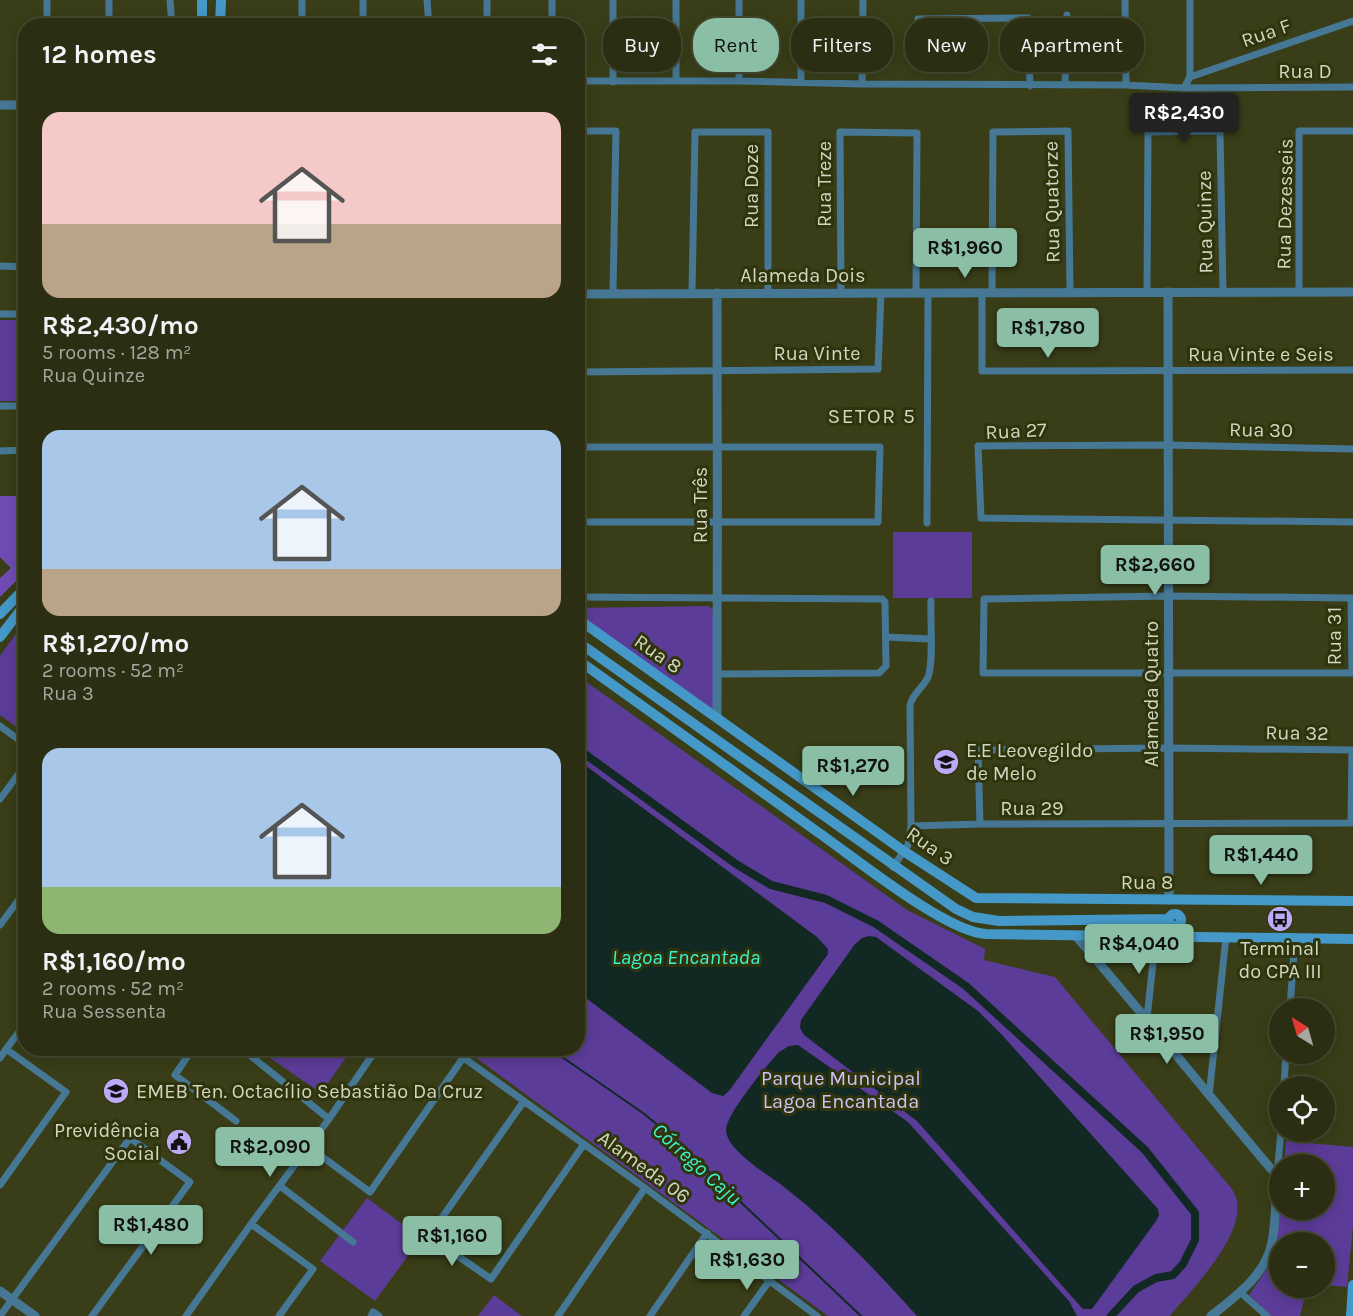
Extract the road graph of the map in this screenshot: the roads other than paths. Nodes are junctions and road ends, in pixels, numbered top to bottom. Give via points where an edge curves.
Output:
1 (47, 0) edge
2 (109, 0) edge
3 (171, 0) edge
4 (202, 0) edge
5 (221, 0) edge
6 (302, 0) edge
7 (363, 0) edge
8 (427, 0) edge
9 (487, 0) edge
10 (552, 0) edge
11 (613, 0) edge
12 (676, 0) edge
13 (739, 0) edge
14 (801, 0) edge
15 (863, 0) edge
16 (1125, 0) edge
17 (1190, 0) edge
18 (1067, 15) dead end
19 (47, 18) edge
20 (109, 18) edge
21 (172, 18) edge
22 (202, 18) edge
23 (220, 18) edge
24 (302, 18) edge
25 (363, 18) edge
26 (428, 18) edge
27 (487, 18) edge
28 (552, 18) edge
29 (988, 18) edge
30 (1353, 21) edge
31 (1190, 77) junction
32 (585, 81) edge
33 (676, 81) junction
34 (739, 81) junction
35 (613, 82) junction
36 (801, 82) junction
37 (862, 84) junction
38 (1065, 85) junction
39 (1126, 85) junction
40 (1030, 86) junction
41 (1353, 87) edge
42 (1184, 88) junction
43 (0, 105) edge
44 (18, 105) edge
45 (1353, 131) edge
46 (585, 132) edge
47 (0, 266) edge
48 (18, 267) edge
49 (982, 292) junction
50 (1070, 292) junction
51 (1147, 292) junction
52 (1168, 292) junction
53 (1223, 292) junction
54 (1299, 292) junction
55 (1353, 292) edge
56 (613, 293) junction
57 (692, 293) junction
58 (717, 293) junction
59 (768, 293) junction
60 (841, 293) junction
61 (881, 293) junction
62 (916, 293) junction
63 (928, 293) junction
64 (992, 293) junction
65 (585, 294) edge
66 (0, 314) edge
67 (18, 314) edge
68 (717, 370) junction
69 (1353, 370) edge
70 (1168, 371) junction
71 (585, 372) edge
72 (0, 406) edge
73 (18, 406) edge
74 (1168, 445) junction
75 (718, 446) junction
76 (585, 447) edge
77 (1353, 448) edge
78 (18, 450) edge
79 (0, 451) edge
80 (1168, 520) junction
81 (716, 521) junction
82 (585, 522) edge
83 (1353, 522) edge
84 (927, 523) dead end
85 (18, 595) edge
86 (585, 597) edge
87 (719, 597) junction
88 (1168, 597) junction
89 (931, 601) dead end
90 (2, 612) edge
91 (16, 614) joint
92 (585, 624) edge
93 (0, 637) edge
94 (886, 637) junction
95 (930, 639) junction
96 (585, 647) edge
97 (585, 665) edge
98 (1169, 673) junction
99 (718, 675) junction
100 (717, 718) junction
101 (0, 726) edge
102 (18, 739) edge
103 (1169, 748) junction
104 (18, 775) edge
105 (0, 799) edge
106 (980, 824) junction
107 (1169, 824) junction
108 (1352, 824) edge
109 (911, 826) junction
110 (905, 852) junction
111 (893, 867) junction
112 (884, 880) junction
113 (976, 898) joint
114 (1169, 900) junction
115 (1353, 901) edge
116 (18, 902) edge
117 (1172, 924) junction
118 (0, 926) edge
119 (1156, 935) junction
120 (1076, 936) junction
121 (1226, 937) junction
122 (1295, 938) junction
123 (1353, 939) edge
124 (1291, 998) edge
125 (1147, 1018) junction
126 (18, 1033) edge
127 (6, 1049) junction
128 (188, 1056) edge
129 (250, 1056) edge
130 (372, 1056) edge
131 (460, 1056) edge
132 (0, 1058) edge
133 (463, 1058) junction
134 (1209, 1096) junction
135 (524, 1101) junction
136 (329, 1119) junction
137 (236, 1121) dead end
138 (584, 1144) junction
139 (309, 1147) junction
140 (1269, 1167) edge
141 (0, 1185) edge
142 (280, 1186) junction
143 (645, 1188) junction
144 (1274, 1220) edge
145 (251, 1224) junction
146 (707, 1233) junction
147 (353, 1242) dead end
148 (770, 1280) junction
149 (1353, 1285) edge
150 (0, 1291) edge
151 (1241, 1293) junction
152 (12, 1299) junction
153 (1353, 1300) edge
154 (0, 1316) edge
155 (35, 1316) edge
156 (92, 1316) edge
157 (186, 1316) edge
158 (279, 1316) edge
159 (558, 1316) edge
160 (650, 1316) edge
161 (744, 1316) edge
162 (817, 1316) edge
163 (1211, 1316) edge
164 (1267, 1316) edge
165 (1351, 1316) edge

1 - 19 street
2 - 20 street
3 - 21 street
4 - 22 main road
5 - 23 main road
6 - 24 street
7 - 25 street
8 - 26 street
9 - 27 street
10 - 28 street
11 - 35 street
12 - 33 street
13 - 34 street
14 - 36 street
15 - 37 street
16 - 39 street
17 - 31 street
18 - 38 street
29 - 40 street via 1028,18
30 - 31 street, Rua F
31 - 42 street
32 - 35 street, Rua D
33 - 34 street, Rua D
33 - 35 street, Rua D
34 - 36 street, Rua D
36 - 37 street, Rua D
37 - 40 street, Rua D
38 - 39 street, Rua D
38 - 40 street, Rua D
39 - 42 street, Rua D
41 - 42 street, Rua D
43 - 44 street
45 - 54 street, Rua Dezesseis via 1299,131
46 - 56 street via 616,131
47 - 48 street
49 - 63 street, Alameda Dois
49 - 64 street, Alameda Dois
49 - 70 street, Rua Vinte e Seis via 982,371
50 - 51 street, Alameda Dois
50 - 64 street, Alameda Dois
50 - 64 street, Rua Quatorze via 1068,131 993,132
51 - 52 street, Alameda Dois
51 - 53 street, Rua Quinze via 1148,132 1220,132
52 - 53 street, Alameda Dois
52 - 70 street, Alameda Quatro
53 - 54 street, Alameda Dois
54 - 55 street, Alameda Dois
56 - 57 street, Alameda Dois
56 - 65 street, Alameda Dois
57 - 58 street, Alameda Dois
57 - 59 street, Rua Doze via 695,132 768,132
58 - 59 street, Alameda Dois
58 - 68 street, Rua Três
59 - 60 street, Alameda Dois
60 - 61 street, Alameda Dois
60 - 62 street, Rua Treze via 840,132 917,133
61 - 62 street, Alameda Dois
61 - 68 street, Rua Vinte via 878,369
62 - 63 street, Alameda Dois
63 - 84 street
66 - 67 street
68 - 71 street
68 - 75 street, Rua Três
69 - 70 street, Rua Vinte e Seis
70 - 74 street, Alameda Quatro
72 - 73 street
74 - 77 street, Rua 30
74 - 80 street, Alameda Quatro
74 - 80 street, Rua 27 via 978,446 981,518
75 - 76 street
75 - 81 street, Rua Três
75 - 81 street via 880,447 878,522
78 - 79 street
80 - 83 street
80 - 88 street, Alameda Quatro
81 - 82 street
81 - 87 street, Rua Três
85 - 90 main road
86 - 87 street
87 - 94 street via 882,599 886,606
87 - 99 street, Rua Três
88 - 98 street, Alameda Quatro
88 - 98 street, Rua 31 via 1352,598 1352,674
88 - 98 street via 984,599 983,673
89 - 95 street
90 - 91 main road
91 - 93 main road
92 - 100 main road, Rua 8
94 - 95 street
94 - 99 street via 886,666 879,673
95 - 109 street via 927,681 910,705
96 - 111 main road
97 - 112 main road
98 - 103 street, Alameda Quatro
99 - 100 street, Rua Três
100 - 110 main road, Rua 3
101 - 102 street
103 - 106 street, Rua 29 via 978,750
103 - 107 street, Alameda Quatro
103 - 108 street, Rua 32 via 1352,750
104 - 105 street
106 - 107 street, Rua 29
106 - 109 street
107 - 108 street, Rua 32
107 - 114 street, Alameda Quatro
109 - 110 street
110 - 111 street
110 - 113 main road, Rua 3
111 - 112 main road
111 - 117 main road via 956,909 989,921
112 - 120 main road via 972,932
113 - 114 main road, Rua 8
114 - 115 main road, Rua 8
114 - 117 main road, Alameda Quatro
116 - 118 street
117 - 119 main road
117 - 121 main road
119 - 120 main road
119 - 125 street
120 - 125 street
121 - 122 main road
121 - 134 street
122 - 123 main road
122 - 124 street
125 - 134 street
126 - 127 street
127 - 132 street
127 - 141 street via 66,1092
128 - 137 street via 175,1075
129 - 136 street
130 - 136 street
131 - 133 street, Alameda 06
133 - 135 street, Alameda 06
133 - 139 street via 370,1192
134 - 140 street
135 - 138 street, Alameda 06
135 - 138 street via 429,1236 491,1279
136 - 139 street
138 - 143 street, Alameda 06
139 - 142 street
142 - 145 street
142 - 147 street
143 - 146 street, Alameda 06
143 - 159 street
144 - 151 street via 1272,1243 1263,1266
145 - 157 street
145 - 158 street via 313,1269
146 - 148 street, Alameda 06
146 - 160 street
148 - 161 street
148 - 162 street, Alameda 06
149 - 153 main road
150 - 152 street
151 - 163 street
151 - 164 street
152 - 154 street
152 - 155 street
152 - 156 street via 130,1138 190,1182
153 - 165 main road

